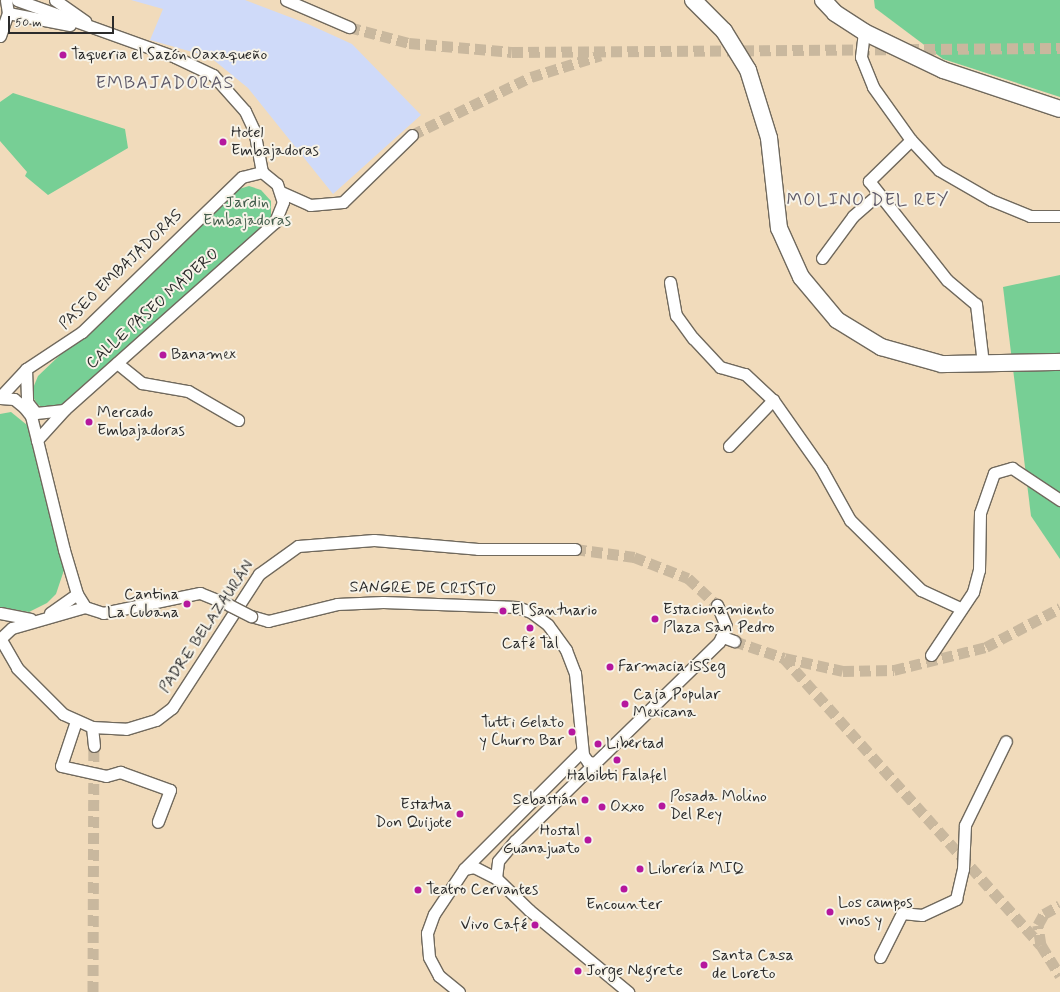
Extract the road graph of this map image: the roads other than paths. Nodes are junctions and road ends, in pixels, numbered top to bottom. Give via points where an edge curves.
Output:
1 (6, 0) edge
2 (17, 0) edge
3 (55, 0) edge
4 (286, 0) edge
5 (693, 0) edge
6 (822, 0) edge
7 (4, 14) edge
8 (94, 26) junction
9 (349, 27) tunnel mouth
10 (864, 32) junction
11 (0, 36) edge
12 (1060, 109) edge
13 (412, 136) tunnel mouth
14 (911, 140) junction
15 (262, 172) junction
16 (281, 192) junction
17 (878, 194) junction
18 (1060, 216) edge
19 (822, 258) dead end
20 (670, 282) dead end
21 (1060, 362) edge
22 (117, 363) junction
23 (983, 364) junction
24 (26, 369) junction
25 (0, 398) edge
26 (773, 400) junction
27 (65, 409) junction
28 (238, 420) dead end
29 (37, 440) junction
30 (729, 446) dead end
31 (1060, 500) edge
32 (575, 549) tunnel mouth
33 (77, 594) junction
34 (717, 604) tunnel mouth
35 (85, 607) junction
36 (960, 608) junction
37 (0, 613) edge
38 (723, 637) junction
39 (0, 638) edge
40 (734, 641) tunnel mouth
41 (931, 655) dead end
42 (76, 721) junction
43 (92, 726) junction
44 (1006, 741) dead end
45 (94, 746) tunnel mouth
46 (582, 751) junction
47 (596, 763) junction
48 (158, 822) dead end
49 (464, 869) junction
50 (496, 878) junction
51 (880, 957) dead end
52 (459, 992) edge
53 (628, 992) edge

1 - 7 street
2 - 8 street via 38,10
3 - 8 street
4 - 9 street
5 - 23 street via 736,47 758,92 769,138 779,228 801,277 816,299 837,320 881,347 942,364
6 - 10 street via 835,13
7 - 8 street via 40,22
7 - 11 street
8 - 15 street via 213,75 245,111 254,130
10 - 12 street via 943,70
10 - 14 street via 860,57 873,87
13 - 16 street via 343,202 310,205
14 - 17 street via 869,181
14 - 18 street via 939,170 991,200 1030,216
15 - 16 street
15 - 24 street, PASEO EMBAJADORAS via 242,177 82,332
16 - 22 street, CALLE PASEO MADERO via 282,209 275,222
17 - 19 street via 853,216
17 - 23 street via 947,280 976,304
20 - 26 street via 676,315 693,338 720,368 745,374
21 - 23 street
22 - 27 street, CALLE PASEO MADERO
22 - 28 street via 142,383 188,391
24 - 25 street, PASEO EMBAJADORAS
24 - 27 street via 27,402 36,413
25 - 29 street via 14,400 24,407 31,416
26 - 30 street
26 - 36 street via 822,468 850,520 921,590
27 - 29 street, CALLE PASEO MADERO
29 - 33 street
31 - 36 street via 1012,468 994,473 980,513 979,570 973,592
32 - 43 street, PADRE BELAZAURÁN via 478,549 374,540 298,546 259,574 172,708 156,720 126,729
33 - 35 street
33 - 37 street via 40,617 19,619
34 - 38 street via 725,617
35 - 39 street via 12,628
35 - 46 street, SANGRE DE CRISTO, bridge via 103,613 200,593 268,621 336,604 383,602 517,607 531,612 548,625 566,650 575,673
36 - 41 street
38 - 40 street
38 - 47 street
39 - 42 street, PADRE BELAZAURÁN via 27,679 63,714
42 - 43 street, PADRE BELAZAURÁN
42 - 48 street via 61,766 106,776 120,772 170,790
43 - 45 street
44 - 51 street via 965,824 963,869 956,899 922,914 902,913
46 - 47 street via 585,760
46 - 49 street via 564,773
47 - 50 street via 500,856
49 - 50 street via 472,867
49 - 52 street via 434,914 427,940 436,972
50 - 53 street via 529,910

